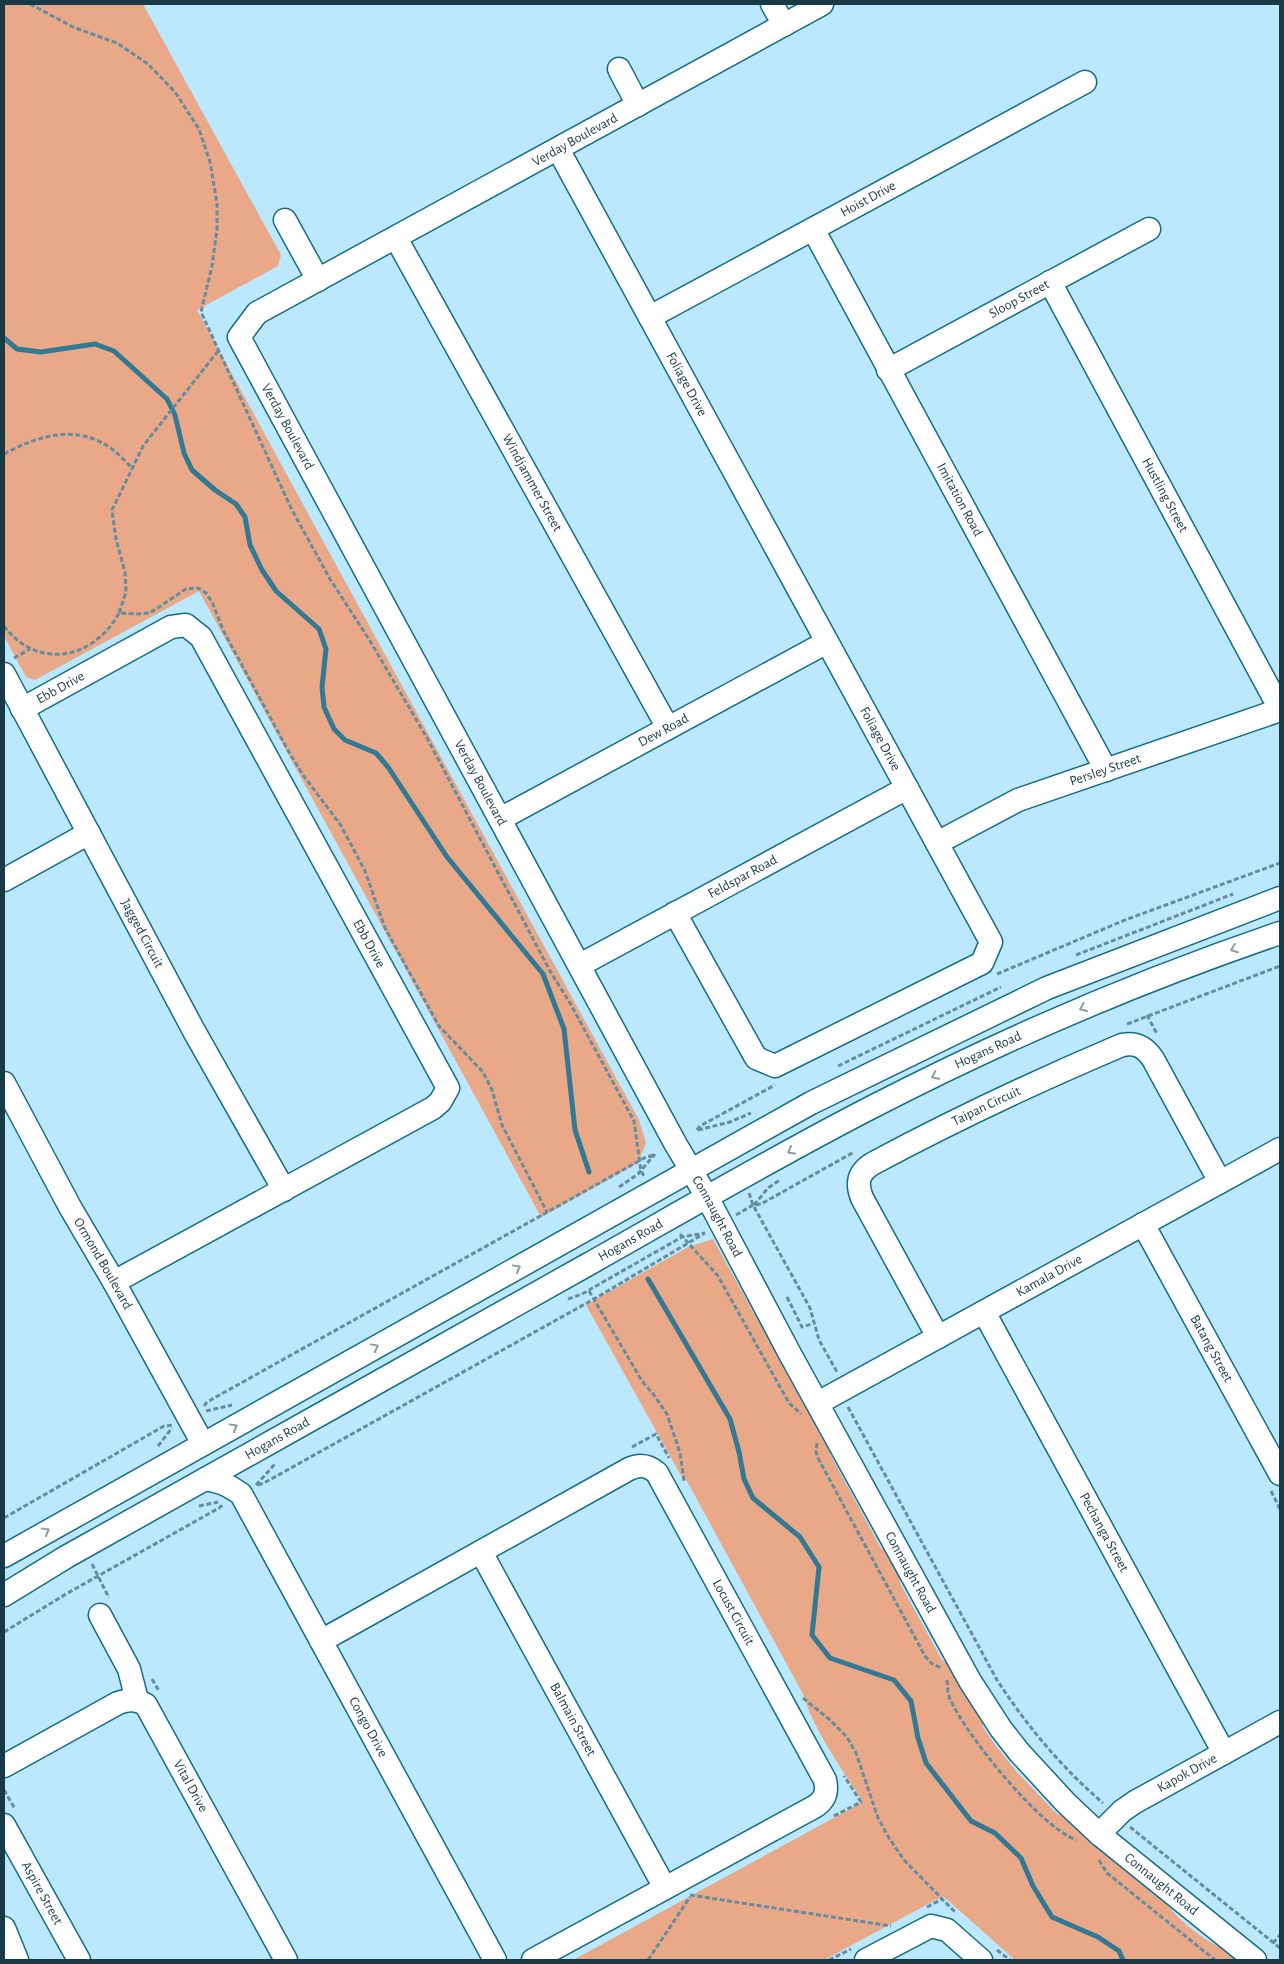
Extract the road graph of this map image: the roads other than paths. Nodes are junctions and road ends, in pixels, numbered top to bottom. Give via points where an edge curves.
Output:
1 (772, 4) edge
2 (822, 4) edge
3 (784, 25) junction
4 (619, 69) dead end
5 (1085, 82) dead end
6 (638, 105) junction
7 (558, 149) junction
8 (285, 220) dead end
9 (1149, 228) dead end
10 (813, 229) junction
11 (396, 238) junction
12 (318, 280) junction
13 (1050, 282) junction
14 (650, 317) junction
15 (888, 370) junction
16 (827, 642) junction
17 (7, 677) edge
18 (22, 709) junction
19 (1280, 709) edge
20 (668, 728) junction
21 (1106, 770) junction
22 (906, 788) junction
23 (500, 819) junction
24 (89, 833) junction
25 (936, 843) junction
26 (4, 880) edge
27 (1280, 898) edge
28 (675, 913) junction
29 (1280, 933) edge
30 (580, 965) junction
31 (4, 1083) edge
32 (659, 1111) joint
33 (1280, 1149) edge
34 (691, 1170) junction
35 (1220, 1182) junction
36 (284, 1190) junction
37 (707, 1197) junction
38 (1144, 1224) junction
39 (114, 1282) junction
40 (984, 1312) junction
41 (938, 1337) junction
42 (822, 1410) junction
43 (203, 1444) junction
44 (254, 1452) junction
45 (1280, 1474) edge
46 (205, 1479) junction
47 (241, 1494) junction
48 (481, 1552) junction
49 (4, 1556) edge
50 (4, 1595) edge
51 (100, 1615) dead end
52 (321, 1641) junction
53 (136, 1700) junction
54 (1280, 1722) edge
55 (1224, 1753) junction
56 (4, 1766) edge
57 (4, 1825) edge
58 (1099, 1834) junction
59 (678, 1888) junction
60 (4, 1928) edge
61 (986, 1953) edge
62 (17, 1960) edge
63 (79, 1960) edge
64 (286, 1960) edge
65 (495, 1960) edge
66 (533, 1960) edge
67 (866, 1960) edge
68 (1256, 1960) edge

1 - 3 street
2 - 3 street, Verday Boulevard
3 - 6 street, Verday Boulevard
4 - 6 street
5 - 10 street, Hoist Drive
6 - 7 street, Verday Boulevard
7 - 11 street, Verday Boulevard
7 - 14 street, Foliage Drive
8 - 12 street
9 - 13 street, Sloop Street
10 - 14 street, Hoist Drive
10 - 15 street, Imitation Road
11 - 12 street, Verday Boulevard
11 - 20 street, Windjammer Street
12 - 23 street, Verday Boulevard via 257,312 239,337
13 - 15 street, Sloop Street
13 - 19 street, Hustling Street
14 - 16 street, Foliage Drive
15 - 21 street, Imitation Road
16 - 20 street, Dew Road
16 - 22 street, Foliage Drive
17 - 18 street, Jagged Circuit
18 - 24 street, Jagged Circuit
18 - 36 street, Ebb Drive via 171,627 186,625 201,637 448,1088 432,1108
19 - 21 street, Persley Street
20 - 23 street, Dew Road
21 - 25 street, Persley Street via 1018,800
22 - 25 street, Foliage Drive
22 - 28 street, Feldspar Road
23 - 30 street, Verday Boulevard
24 - 26 street
24 - 36 street, Jagged Circuit via 198,1039
25 - 28 street, Foliage Drive via 991,942 982,963 775,1066 756,1058
27 - 34 street via 1047,988 811,1103
28 - 30 street, Feldspar Road
29 -> 37 street, Hogans Road via 1165,974 1008,1041 876,1105
30 - 32 street, Verday Boulevard
31 - 39 street, Ormond Boulevard
32 - 34 street, Connaught Road
33 - 35 street, Kamala Drive
34 - 37 street, Connaught Road
43 -> 34 street
35 - 38 street, Kamala Drive
35 - 41 street, Taipan Circuit via 1153,1059 1145,1048 1133,1044 1122,1045 1041,1080 872,1164 858,1178 858,1188
36 - 39 street, Ebb Drive
37 - 42 street, Connaught Road
37 - 44 street, Hogans Road
38 - 40 street, Kamala Drive
38 - 45 street, Batang Street
39 - 43 street, Ormond Boulevard
40 - 41 street, Kamala Drive
40 - 55 street, Pechanga Street
41 - 42 street, Kamala Drive
42 - 58 street, Connaught Road via 984,1704 1034,1770
49 -> 43 street
44 - 46 street, Hogans Road
44 - 47 street via 243,1476
46 - 47 street, Congo Drive via 219,1480
46 - 50 street, Hogans Road
47 - 52 street, Congo Drive
48 - 52 street, Locust Circuit
48 - 59 street, Balmain Street
48 - 59 street, Locust Circuit via 634,1467 648,1466 660,1477 825,1780 827,1790 814,1808
51 - 53 street via 129,1669
52 - 65 street, Congo Drive
53 - 56 street via 118,1703
53 - 64 street, Vital Drive via 150,1711
54 - 55 street, Kapok Drive
55 - 58 street, Kapok Drive via 1135,1802
57 - 63 street, Aspire Street
58 - 68 street, Connaught Road
59 - 66 street, Locust Circuit
60 - 62 street
61 - 67 street via 947,1930 931,1926

